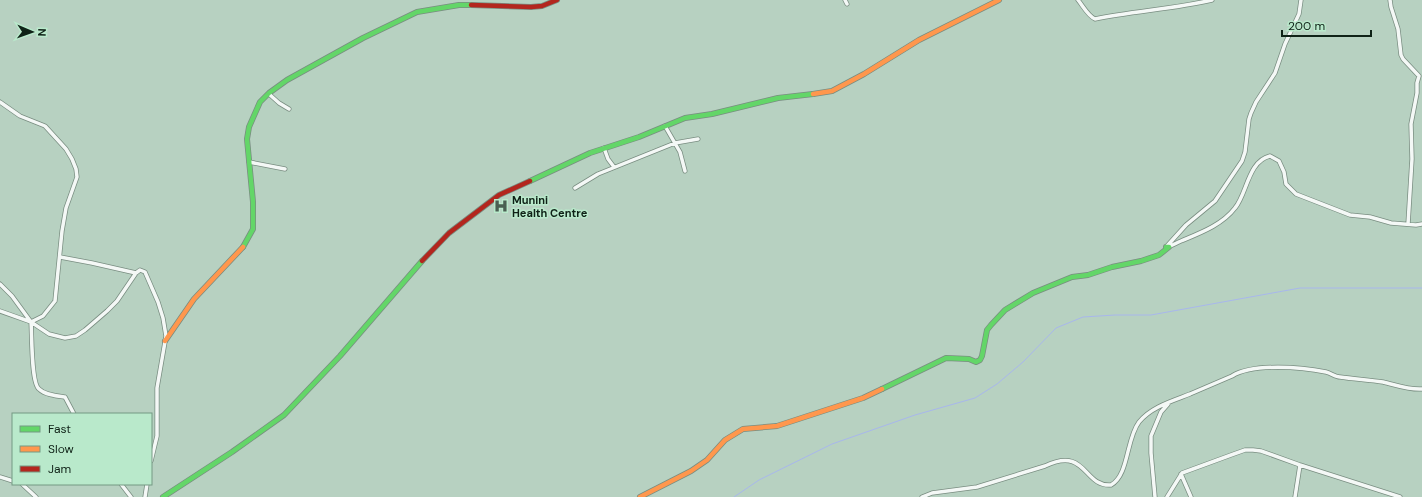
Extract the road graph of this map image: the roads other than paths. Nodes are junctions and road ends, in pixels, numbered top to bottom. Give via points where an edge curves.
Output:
1 (557, 0) edge
2 (845, 0) edge
3 (999, 0) edge
4 (1078, 0) edge
5 (1212, 0) edge
6 (1301, 0) edge
7 (1390, 0) edge
8 (847, 4) dead end
9 (269, 94) junction
10 (0, 102) edge
11 (289, 109) dead end
12 (664, 126) junction
13 (698, 139) dead end
14 (675, 143) junction
15 (604, 148) junction
16 (249, 162) junction
17 (614, 167) junction
18 (285, 169) dead end
19 (684, 171) dead end
20 (575, 188) dead end
21 (1408, 224) junction
22 (1422, 224) edge
23 (1166, 247) junction
24 (60, 257) junction
25 (136, 273) junction
26 (0, 284) edge
27 (0, 311) edge
28 (31, 322) junction
29 (165, 341) junction
30 (1422, 389) edge
31 (1170, 402) junction
32 (73, 413) edge
33 (152, 456) edge
34 (1300, 465) junction
35 (1180, 474) junction
36 (0, 477) edge
37 (12, 481) edge
38 (23, 485) edge
39 (122, 485) edge
40 (147, 485) edge
41 (36, 497) edge
42 (132, 497) edge
43 (145, 497) edge
44 (163, 497) edge
45 (640, 497) edge
46 (922, 497) edge
47 (1155, 497) edge
48 (1167, 497) edge
49 (1191, 497) edge
50 (1295, 497) edge
51 (1400, 497) edge

1 - 9 street via 531,7 459,5 417,12 287,80
2 - 8 street
3 - 12 street via 920,40 832,90 778,98 685,118
4 - 5 street via 1095,19
6 - 23 street via 1299,14 1275,73 1256,102 1249,119 1242,161 1216,201 1186,225
7 - 21 street via 1398,29 1401,55 1419,76 1411,124 1412,159
9 - 11 street
9 - 16 street via 260,102 249,127
10 - 24 street via 20,116 45,126 55,135 76,169 77,177 66,208
12 - 14 street
12 - 15 street
13 - 14 street
14 - 17 street
14 - 19 street via 682,158
15 - 17 street
15 - 44 street via 499,195 449,233 429,252 340,356 284,415
16 - 18 street
16 - 29 street via 254,216 249,238 242,250 194,299
17 - 20 street
21 - 22 street
21 - 23 street via 1350,215 1296,194 1286,184 1279,160 1270,156 1258,164 1236,207 1228,216 1207,230
23 - 45 street via 1169,247 1159,255 1135,263 1072,277 1054,284 1005,310 987,330 982,356 976,362 969,359 946,358 864,398 777,426 743,429 724,440 714,453 691,471
24 - 25 street
24 - 28 street via 55,301 43,316
25 - 28 street via 117,301 76,336 58,337
25 - 29 street via 140,270 145,272 158,302 165,326
26 - 28 street
27 - 28 street
28 - 32 street via 37,388 42,392 65,397
29 - 33 street via 157,388 157,436
30 - 31 street via 1414,390 1338,377 1328,372 1258,368 1240,372
31 - 46 street via 1146,414 1134,429 1126,461 1118,479 1112,485 1096,481 1080,464 1065,460 1054,461 977,487 932,493
31 - 47 street via 1161,412 1151,436
34 - 35 street via 1261,450 1250,450 1231,454
34 - 50 street
34 - 51 street
35 - 48 street
35 - 49 street
36 - 37 street
38 - 41 street
39 - 42 street
40 - 43 street

